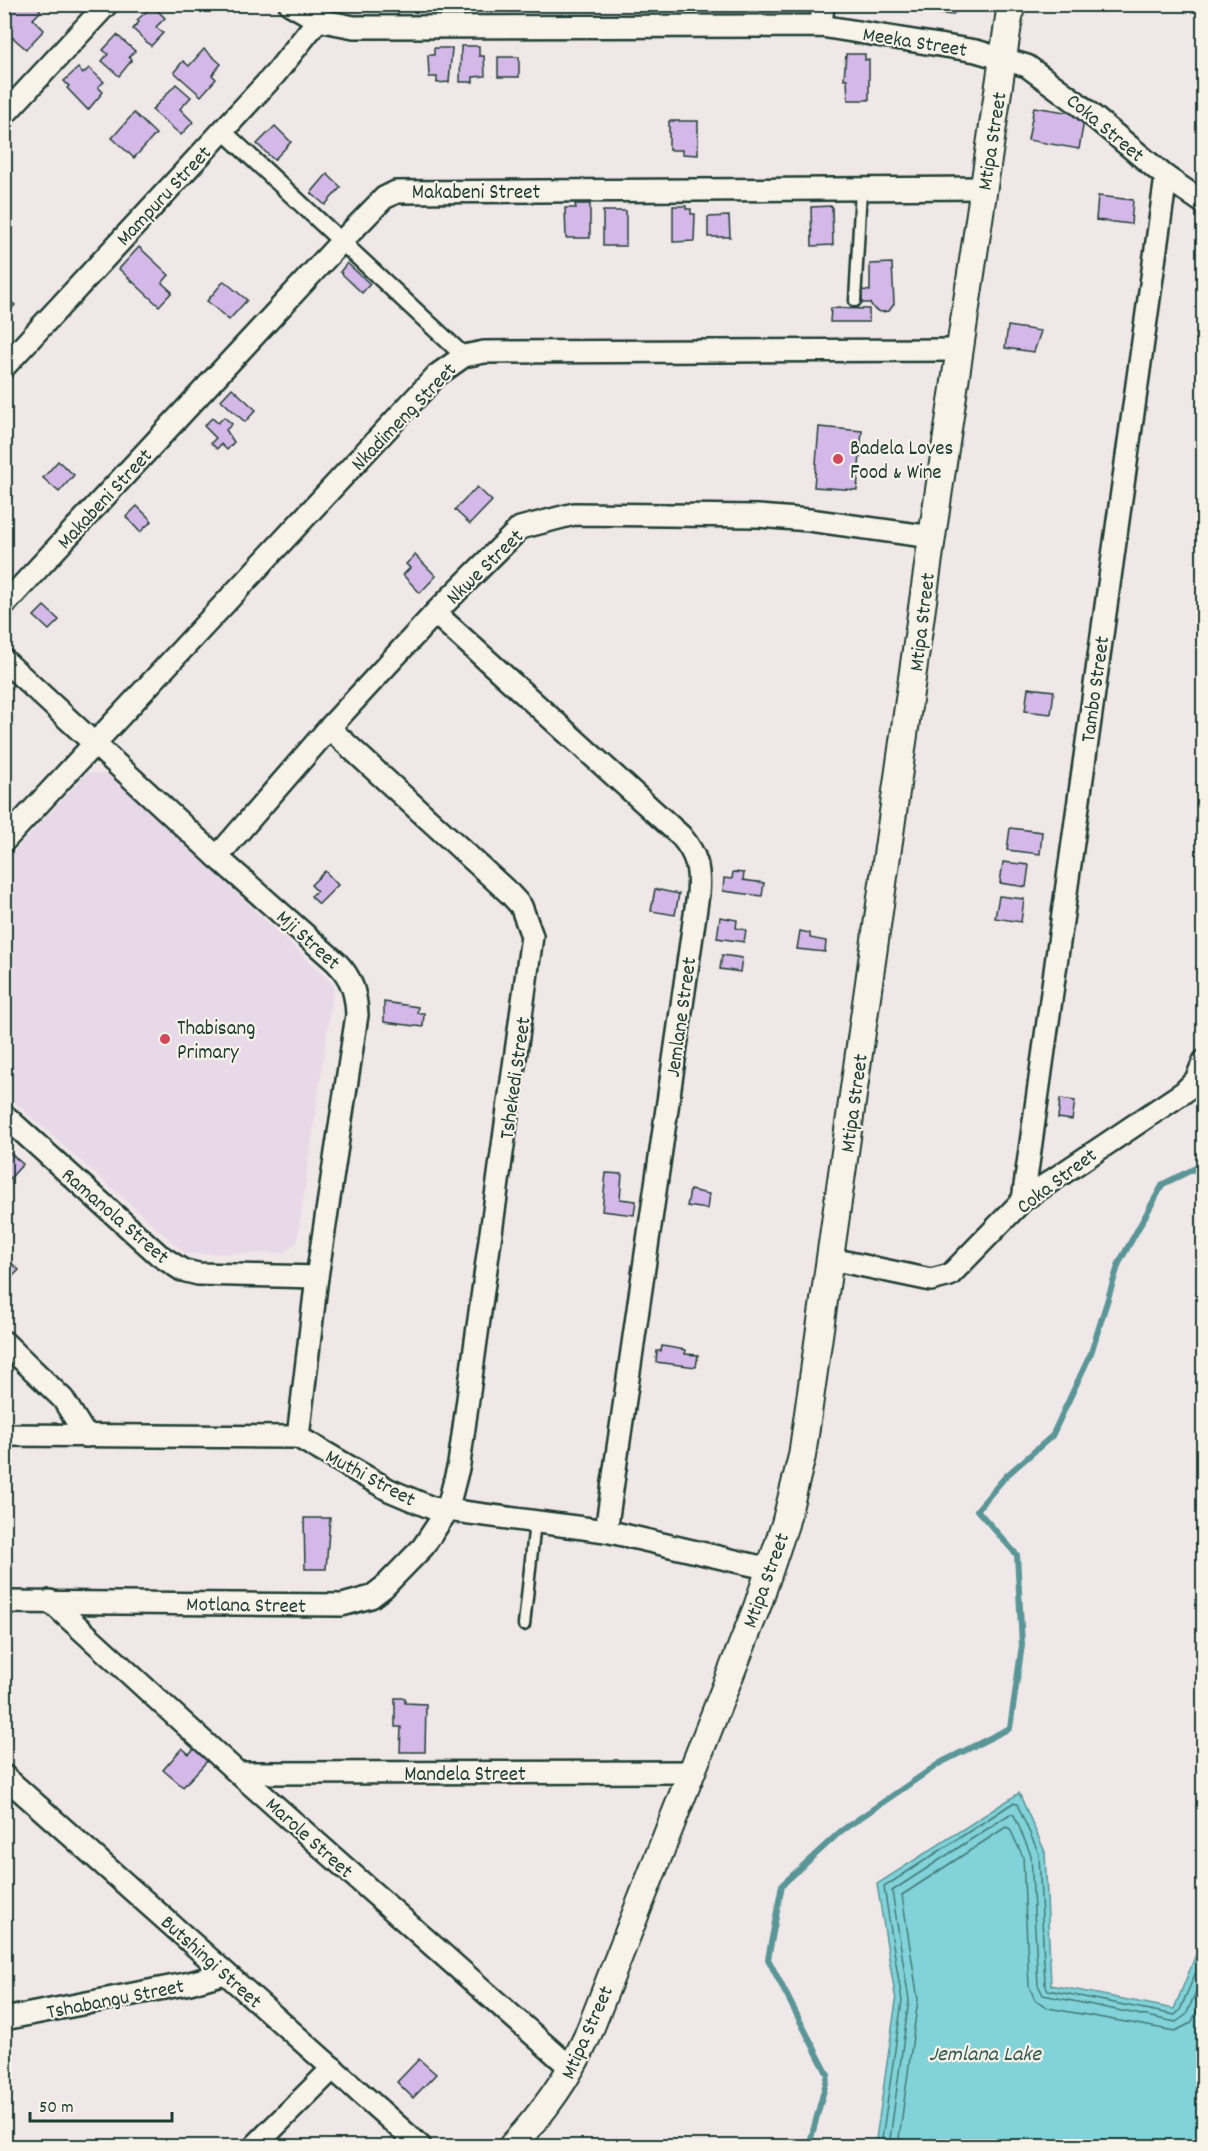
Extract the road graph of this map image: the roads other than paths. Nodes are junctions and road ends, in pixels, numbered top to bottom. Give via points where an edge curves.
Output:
1 (107, 4) edge
2 (290, 4) edge
3 (823, 4) edge
4 (1011, 4) edge
5 (313, 13) edge
6 (821, 26) junction
7 (1004, 58) junction
8 (4, 115) edge
9 (223, 131) junction
10 (1166, 177) junction
11 (983, 188) junction
12 (861, 189) junction
13 (1203, 203) edge
14 (342, 241) junction
15 (855, 301) dead end
16 (960, 350) junction
17 (464, 356) junction
18 (4, 368) edge
19 (932, 537) junction
20 (4, 605) edge
21 (435, 614) junction
22 (4, 660) edge
23 (329, 728) junction
24 (95, 743) junction
25 (4, 841) edge
26 (217, 857) junction
27 (1203, 1061) edge
28 (4, 1115) edge
29 (1023, 1200) junction
30 (831, 1259) junction
31 (317, 1276) junction
32 (4, 1342) edge
33 (4, 1435) edge
34 (86, 1436) junction
35 (298, 1437) junction
36 (447, 1511) junction
37 (535, 1521) junction
38 (606, 1531) junction
39 (770, 1569) junction
40 (50, 1601) junction
41 (4, 1602) edge
42 (524, 1625) dead end
43 (691, 1772) junction
44 (238, 1773) junction
45 (4, 1776) edge
46 (4, 1797) edge
47 (27, 1797) junction
48 (225, 1973) junction
49 (4, 2019) edge
50 (333, 2068) junction
51 (572, 2070) junction
52 (255, 2146) edge
53 (420, 2146) edge
54 (512, 2146) edge

1 - 8 street
2 - 5 street, Meeka Street
3 - 6 street
4 - 7 street, Mtipa Street
5 - 6 street, Meeka Street via 354,27
5 - 9 street, Mampuru Street via 276,73
6 - 7 street, Meeka Street
7 - 10 street, Coka Street via 1047,79
7 - 11 street, Mtipa Street
9 - 14 street
9 - 18 street, Mampuru Street
10 - 13 street, Coka Street
10 - 29 street, Tambo Street
11 - 12 street, Makabeni Street
11 - 16 street, Mtipa Street
12 - 14 street, Makabeni Street via 396,192 384,198
12 - 15 lane
14 - 17 street
14 - 20 street, Makabeni Street
16 - 17 street, Nkadimeng Street via 484,352
16 - 19 street, Mtipa Street
17 - 24 street, Nkadimeng Street via 437,375
19 - 21 street, Nkwe Street via 809,519 574,514 520,528
19 - 30 street, Mtipa Street
21 - 23 street, Nkwe Street
21 - 38 street, Jemlane Street via 681,836 693,849 699,868 697,906
22 - 24 street, Mji Street
23 - 26 street, Nkwe Street
23 - 36 street, Tshekedi Street via 509,893 521,906 532,936 459,1464
24 - 25 street, Nkadimeng Street
24 - 26 street, Mji Street
26 - 31 street, Mji Street via 336,962 354,988 357,1015
27 - 29 street, Coka Street via 1196,1080 1184,1092
28 - 31 street, Ramanola Street via 159,1255 182,1270 198,1275
29 - 30 street, Coka Street via 966,1261 941,1279
30 - 39 street, Mtipa Street via 802,1456
31 - 35 street, Mji Street
32 - 34 street via 63,1399
33 - 34 street, Muthi Street
34 - 35 street, Muthi Street
35 - 36 street, Muthi Street via 409,1500
36 - 37 street, Muthi Street
36 - 40 street, Motlana Street via 423,1547 384,1587 357,1602 342,1605
37 - 38 street, Muthi Street
37 - 42 lane
38 - 39 street, Muthi Street
39 - 43 street, Mtipa Street
40 - 41 street, Motlana Street
40 - 44 street, Marole Street
43 - 44 street, Mandela Street
43 - 51 street, Mtipa Street
44 - 51 street, Marole Street
45 - 47 street, Butshingi Street
46 - 47 street
47 - 48 street, Butshingi Street
48 - 49 street, Tshabangu Street
48 - 50 street, Butshingi Street
50 - 52 street
50 - 53 street, Butshingi Street
51 - 54 street, Mtipa Street via 549,2104

